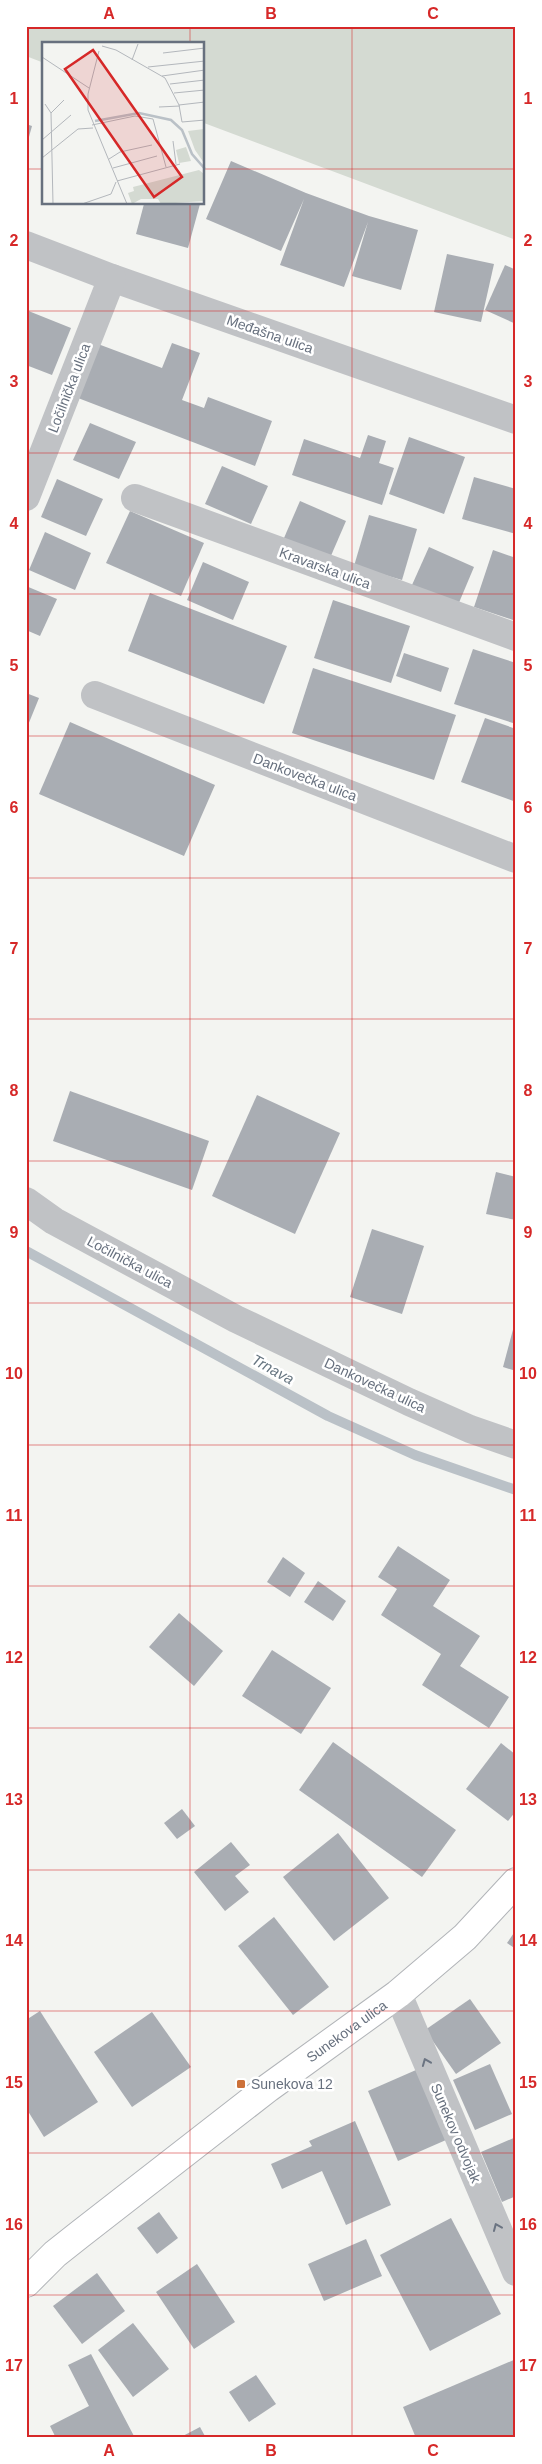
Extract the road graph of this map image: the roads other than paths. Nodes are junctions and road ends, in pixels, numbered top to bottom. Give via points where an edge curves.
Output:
1 (26, 245) edge
2 (112, 278) junction
3 (516, 420) edge
4 (26, 497) edge
5 (135, 498) dead end
6 (516, 637) edge
7 (95, 695) dead end
8 (516, 859) edge
9 (26, 1201) edge
10 (236, 1319) joint
11 (516, 1445) edge
12 (516, 1882) edge
13 (398, 1994) junction
14 (516, 2272) edge
15 (26, 2283) edge

1 - 2 street, Međašna ulica
2 - 3 street, Međašna ulica
2 - 4 street, Ločilnička ulica
5 - 6 street, Kravarska ulica
7 - 8 street, Dankovečka ulica
9 - 10 street, Ločilnička ulica via 54,1221
10 - 11 street, Dankovečka ulica via 409,1402
12 - 13 main road, Sunekova ulica via 464,1937
14 -> 13 street, Sunekov odvojak
13 - 15 main road, Sunekova ulica via 141,2186 55,2254

